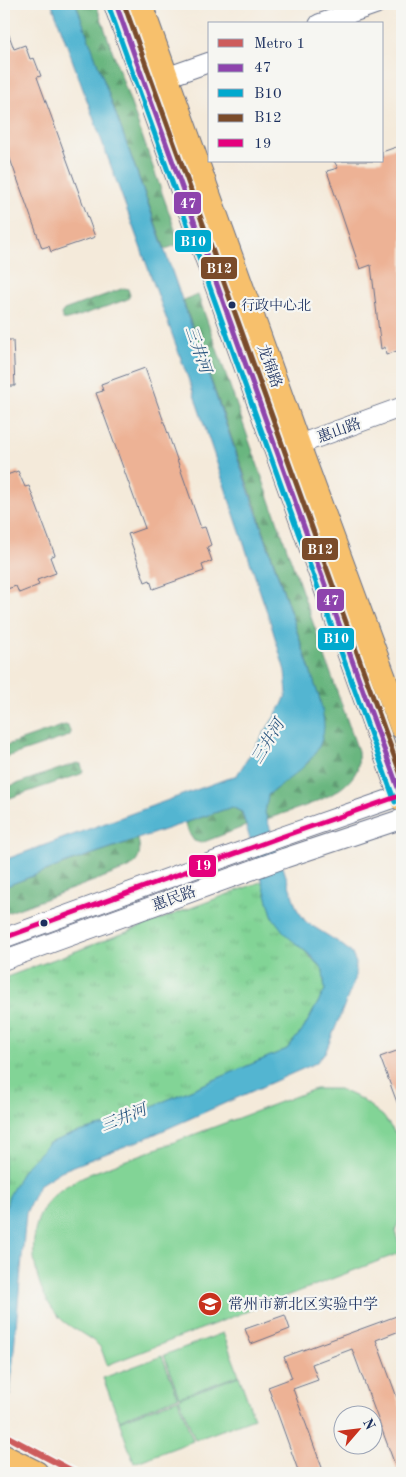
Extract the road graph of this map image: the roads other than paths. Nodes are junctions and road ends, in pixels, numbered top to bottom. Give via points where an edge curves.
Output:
1 (116, 4) edge
2 (140, 4) edge
3 (376, 4) edge
4 (325, 22) edge
5 (208, 63) edge
6 (155, 81) junction
7 (402, 407) edge
8 (288, 449) junction
9 (402, 727) edge
10 (402, 802) edge
11 (4, 938) edge
12 (4, 960) edge
13 (4, 1456) edge
14 (36, 1473) edge

1 - 6 main road, 龙锦路
2 - 6 main road, 龙锦路
3 - 4 street
5 - 6 street
6 - 8 main road, 龙锦路
7 - 8 street, 惠山路
8 - 9 main road, 龙锦路
8 - 10 main road, 龙锦路
10 - 11 street, 惠民路 via 278,838
10 - 12 street, 惠民路 via 285,858
13 - 14 main road

